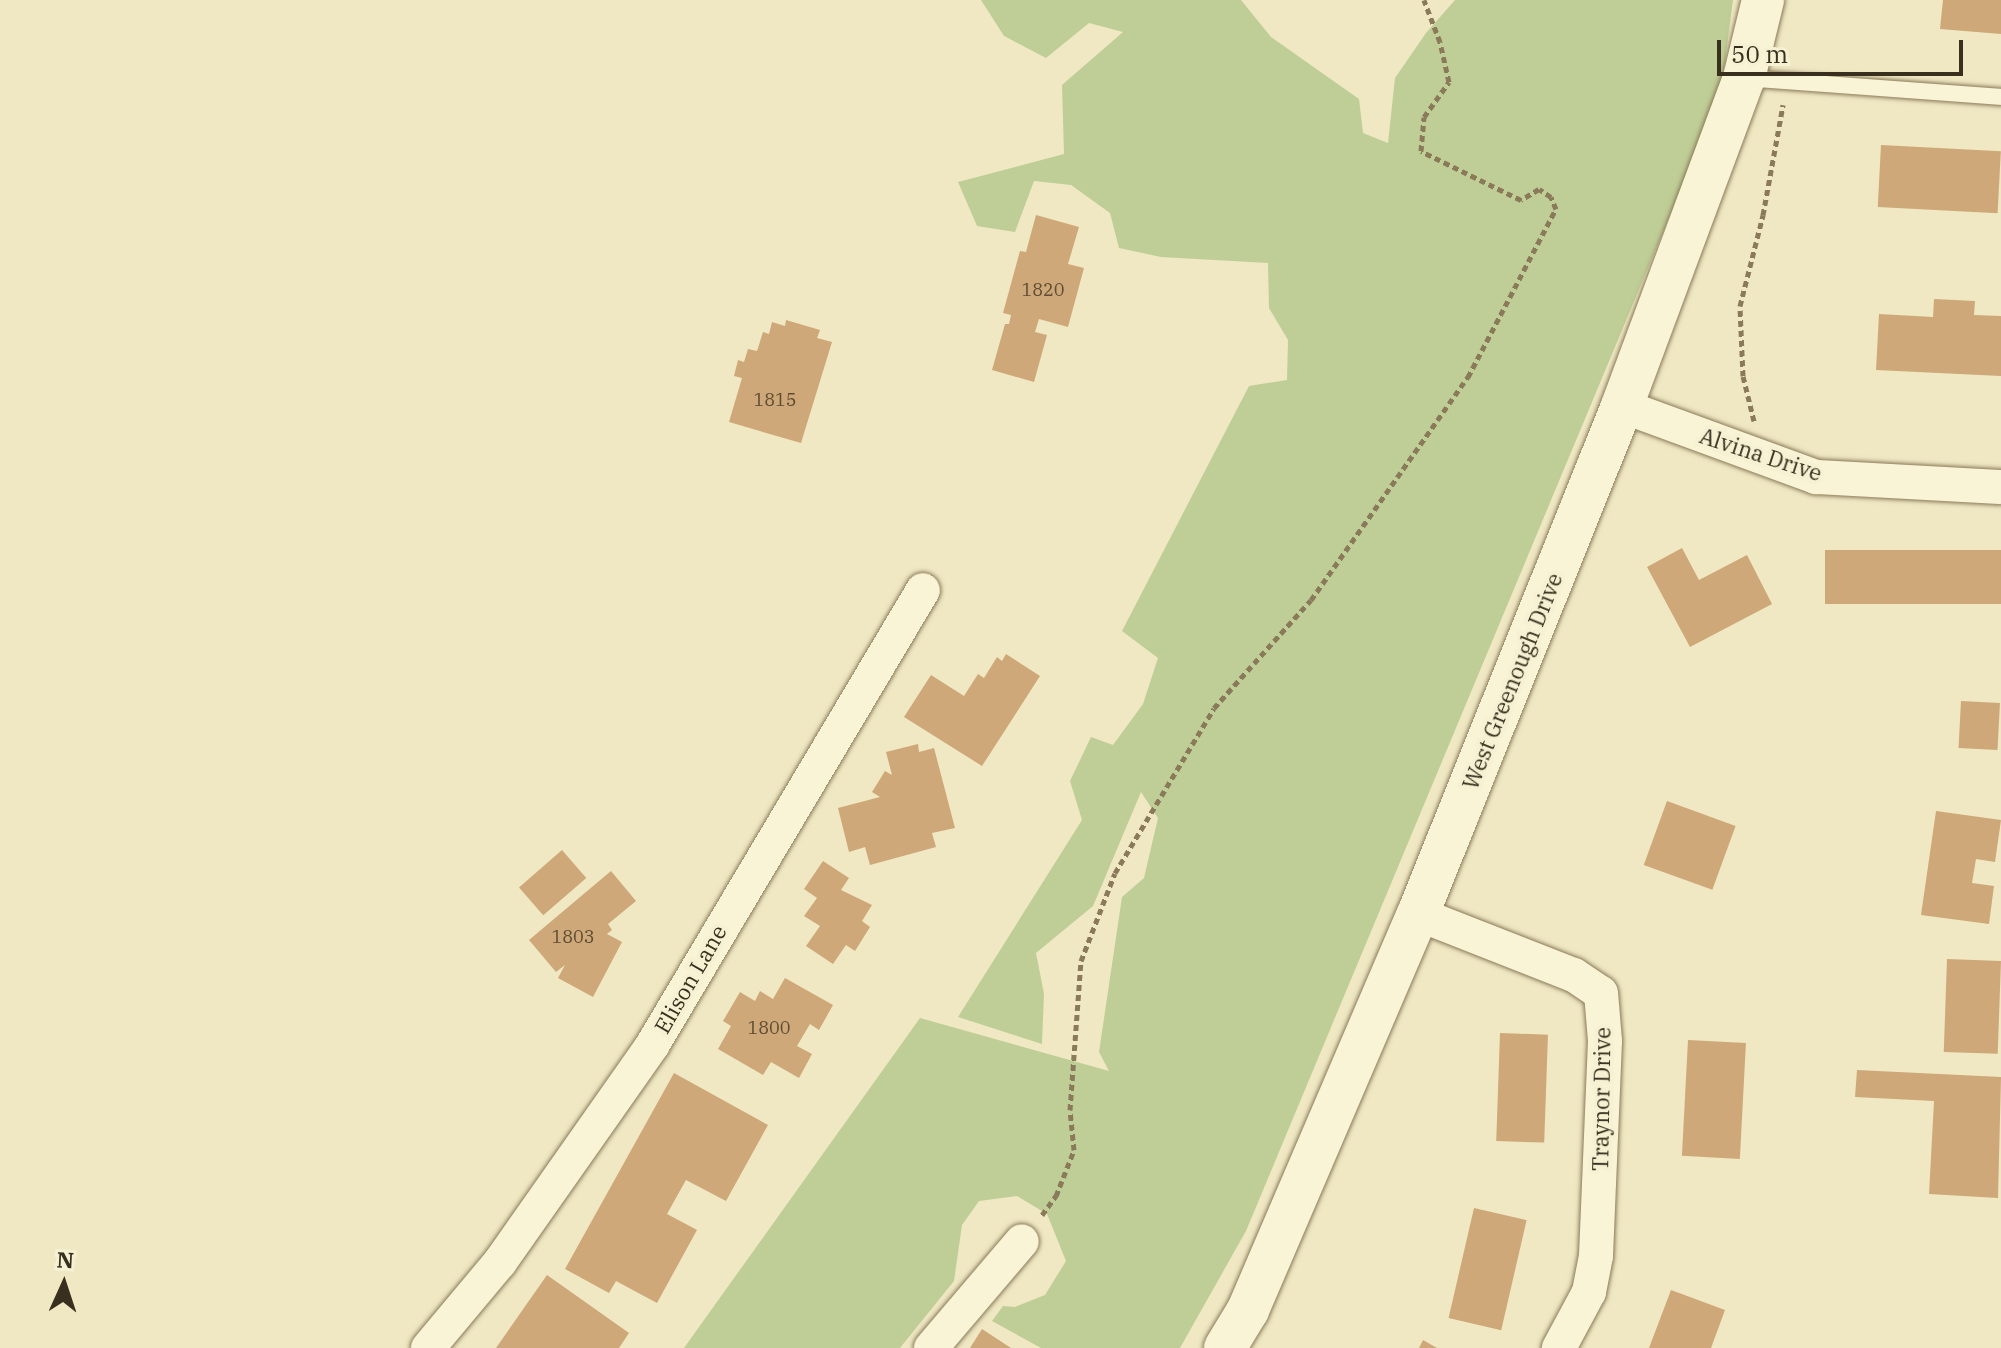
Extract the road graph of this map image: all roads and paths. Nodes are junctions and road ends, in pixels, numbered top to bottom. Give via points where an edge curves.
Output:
1 (1424, 0) edge
2 (1763, 0) edge
3 (1763, 80) junction
4 (2001, 97) edge
5 (1622, 406) junction
6 (1763, 457) junction
7 (2001, 487) edge
8 (923, 590) dead end
9 (1418, 914) junction
10 (1032, 1228) joint
11 (428, 1348) edge
12 (931, 1348) edge
13 (1225, 1348) edge
14 (1559, 1348) edge

1 - 10 path via 1449,82 1424,117 1421,151 1521,200 1539,189 1556,209 1468,377 1311,600 1214,708 1115,873 1081,961 1070,1110 1074,1150 1056,1196
2 - 3 street, West Greenough Drive
3 - 4 lane
3 - 5 street, West Greenough Drive
3 - 6 path via 1783,118 1740,306 1743,376
5 - 6 street, Alvina Drive
5 - 9 street, West Greenough Drive
6 - 7 street, Alvina Drive via 1816,477
8 - 11 street, Elison Lane via 653,1044 500,1262
9 - 13 street, West Greenough Drive via 1248,1310
9 - 14 street, Traynor Drive via 1574,975 1601,993 1605,1041 1596,1256 1589,1292
10 - 12 street

